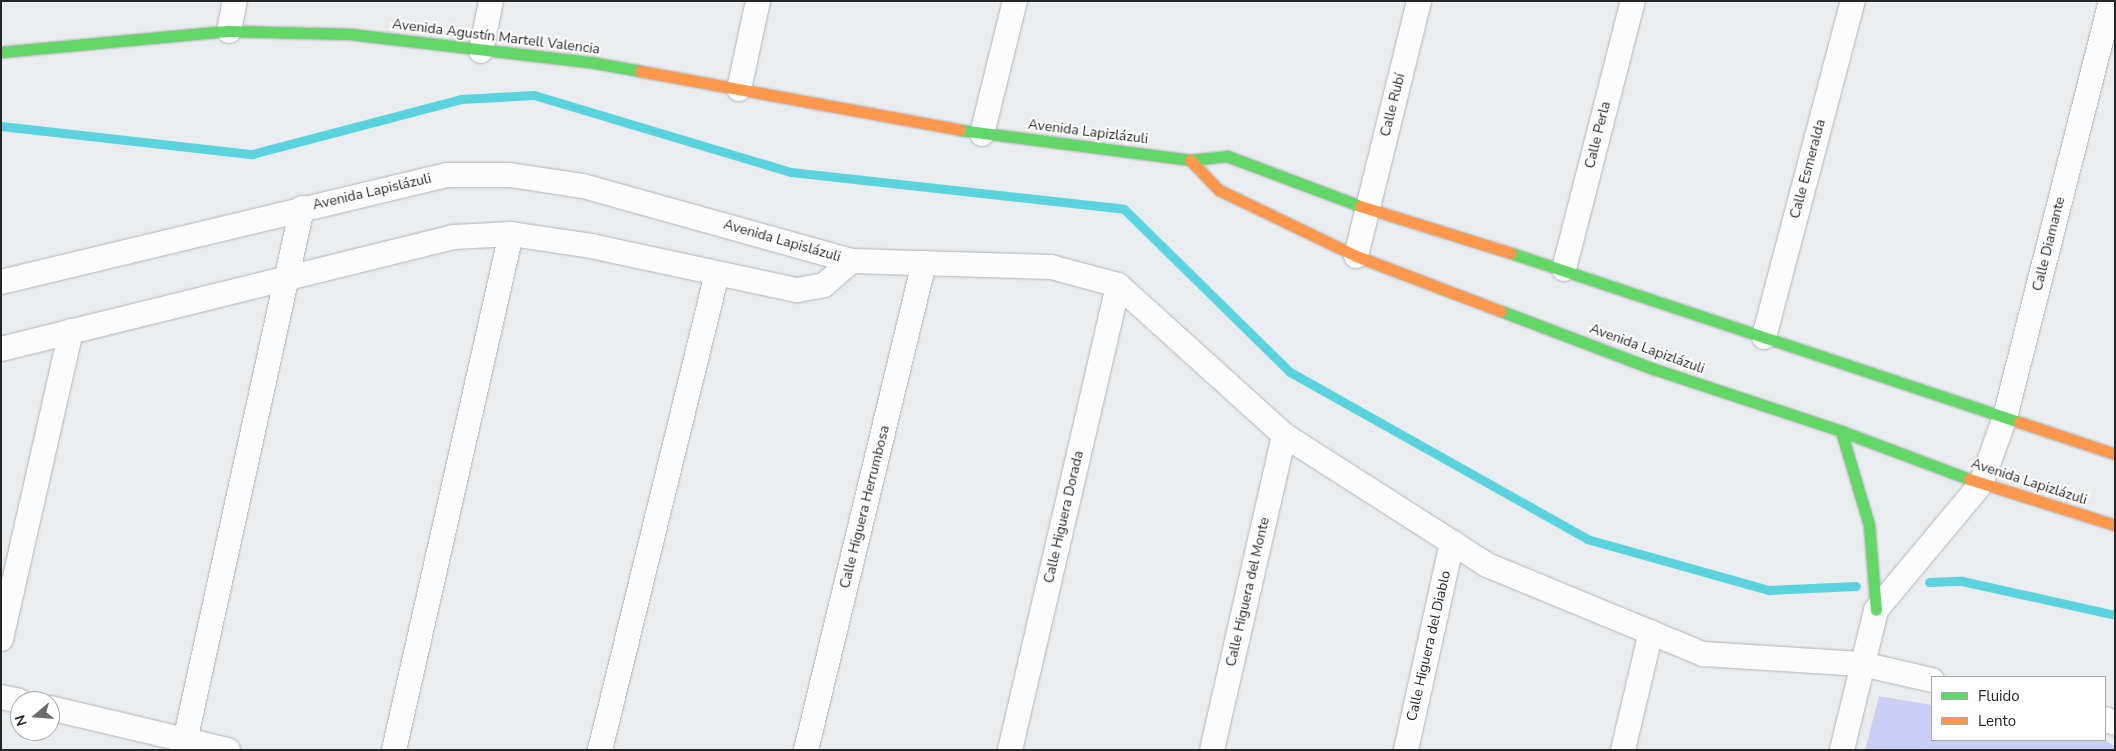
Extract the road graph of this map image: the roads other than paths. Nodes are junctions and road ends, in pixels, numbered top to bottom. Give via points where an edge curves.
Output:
1 (235, 1) edge
2 (491, 1) edge
3 (758, 1) edge
4 (1014, 1) edge
5 (1419, 1) edge
6 (1633, 1) edge
7 (1853, 1) edge
8 (2111, 1) edge
9 (228, 31) junction
10 (481, 51) junction
11 (1, 52) edge
12 (739, 89) junction
13 (982, 134) junction
14 (1190, 160) junction
15 (302, 208) junction
16 (1367, 209) junction
17 (511, 234) junction
18 (1356, 256) junction
19 (852, 261) junction
20 (924, 263) junction
21 (1564, 269) junction
22 (717, 274) junction
23 (288, 277) junction
24 (1, 282) edge
25 (1118, 285) junction
26 (71, 331) junction
27 (1764, 337) junction
28 (1, 349) edge
29 (2005, 417) junction
30 (1841, 431) junction
31 (1284, 435) junction
32 (2115, 454) edge
33 (1981, 484) junction
34 (2115, 525) edge
35 (1452, 542) junction
36 (1876, 610) junction
37 (1651, 632) junction
38 (1, 639) edge
39 (1862, 664) junction
40 (1931, 680) edge
41 (60, 711) edge
42 (184, 745) edge
43 (228, 750) edge
44 (394, 750) edge
45 (600, 750) edge
46 (806, 750) edge
47 (1010, 750) edge
48 (1212, 750) edge
49 (1406, 750) edge
50 (1623, 750) edge
51 (1842, 750) edge

1 - 9 street
2 - 10 street
3 - 12 street
4 - 13 street
5 - 16 street, Calle Rubí
6 - 21 street, Calle Perla
7 - 27 street, Calle Esmeralda
8 - 29 street, Calle Diamante
9 - 10 street, Avenida Agustín Martell Valencia via 350,34
9 - 11 street, Avenida Agustín Martell Valencia
10 - 12 street, Avenida Agustín Martell Valencia via 590,62
12 - 13 street, Avenida Agustín Martell Valencia
13 - 14 street, Avenida Lapizlázuli
14 - 16 street, Avenida Lapizlázuli via 1227,156
14 - 18 street, Avenida Lapizlázuli via 1219,190
15 - 19 street, Avenida Lapislázuli via 446,175 510,174 583,186
15 - 23 street
15 - 24 street, Avenida Lapislázuli
16 - 18 street, Calle Rubí
16 - 21 street, Avenida Lapizlázuli
17 - 22 street, Avenida Lapislázuli via 591,246
17 - 23 street, Avenida Lapislázuli via 453,237
17 - 44 street
18 - 30 street, Avenida Lapizlázuli via 1654,369
19 - 20 street
19 - 22 street, Avenida Lapislázuli via 824,284 797,290
20 - 25 street via 1051,267
20 - 46 street, Calle Higuera Herrumbosa
21 - 27 street, Avenida Lapizlázuli
22 - 45 street
23 - 26 street, Avenida Lapislázuli
23 - 42 street
25 - 31 street
25 - 47 street, Calle Higuera Dorada
26 - 28 street, Avenida Lapislázuli
26 - 38 street
27 - 29 street, Avenida Lapizlázuli
29 - 32 street, Avenida Lapizlázuli
29 - 33 street, Calle Diamante
30 - 33 street, Avenida Lapizlázuli
30 - 36 street via 1869,525
31 - 35 street via 1338,473
31 - 48 street, Calle Higuera del Monte
33 - 34 street, Avenida Lapizlázuli
33 - 36 street
35 - 37 street via 1487,565
35 - 49 street, Calle Higuera del Diablo
36 - 39 street
37 - 39 street via 1703,654
37 - 50 street
39 - 40 street
39 - 51 street
41 - 42 street
42 - 43 street

